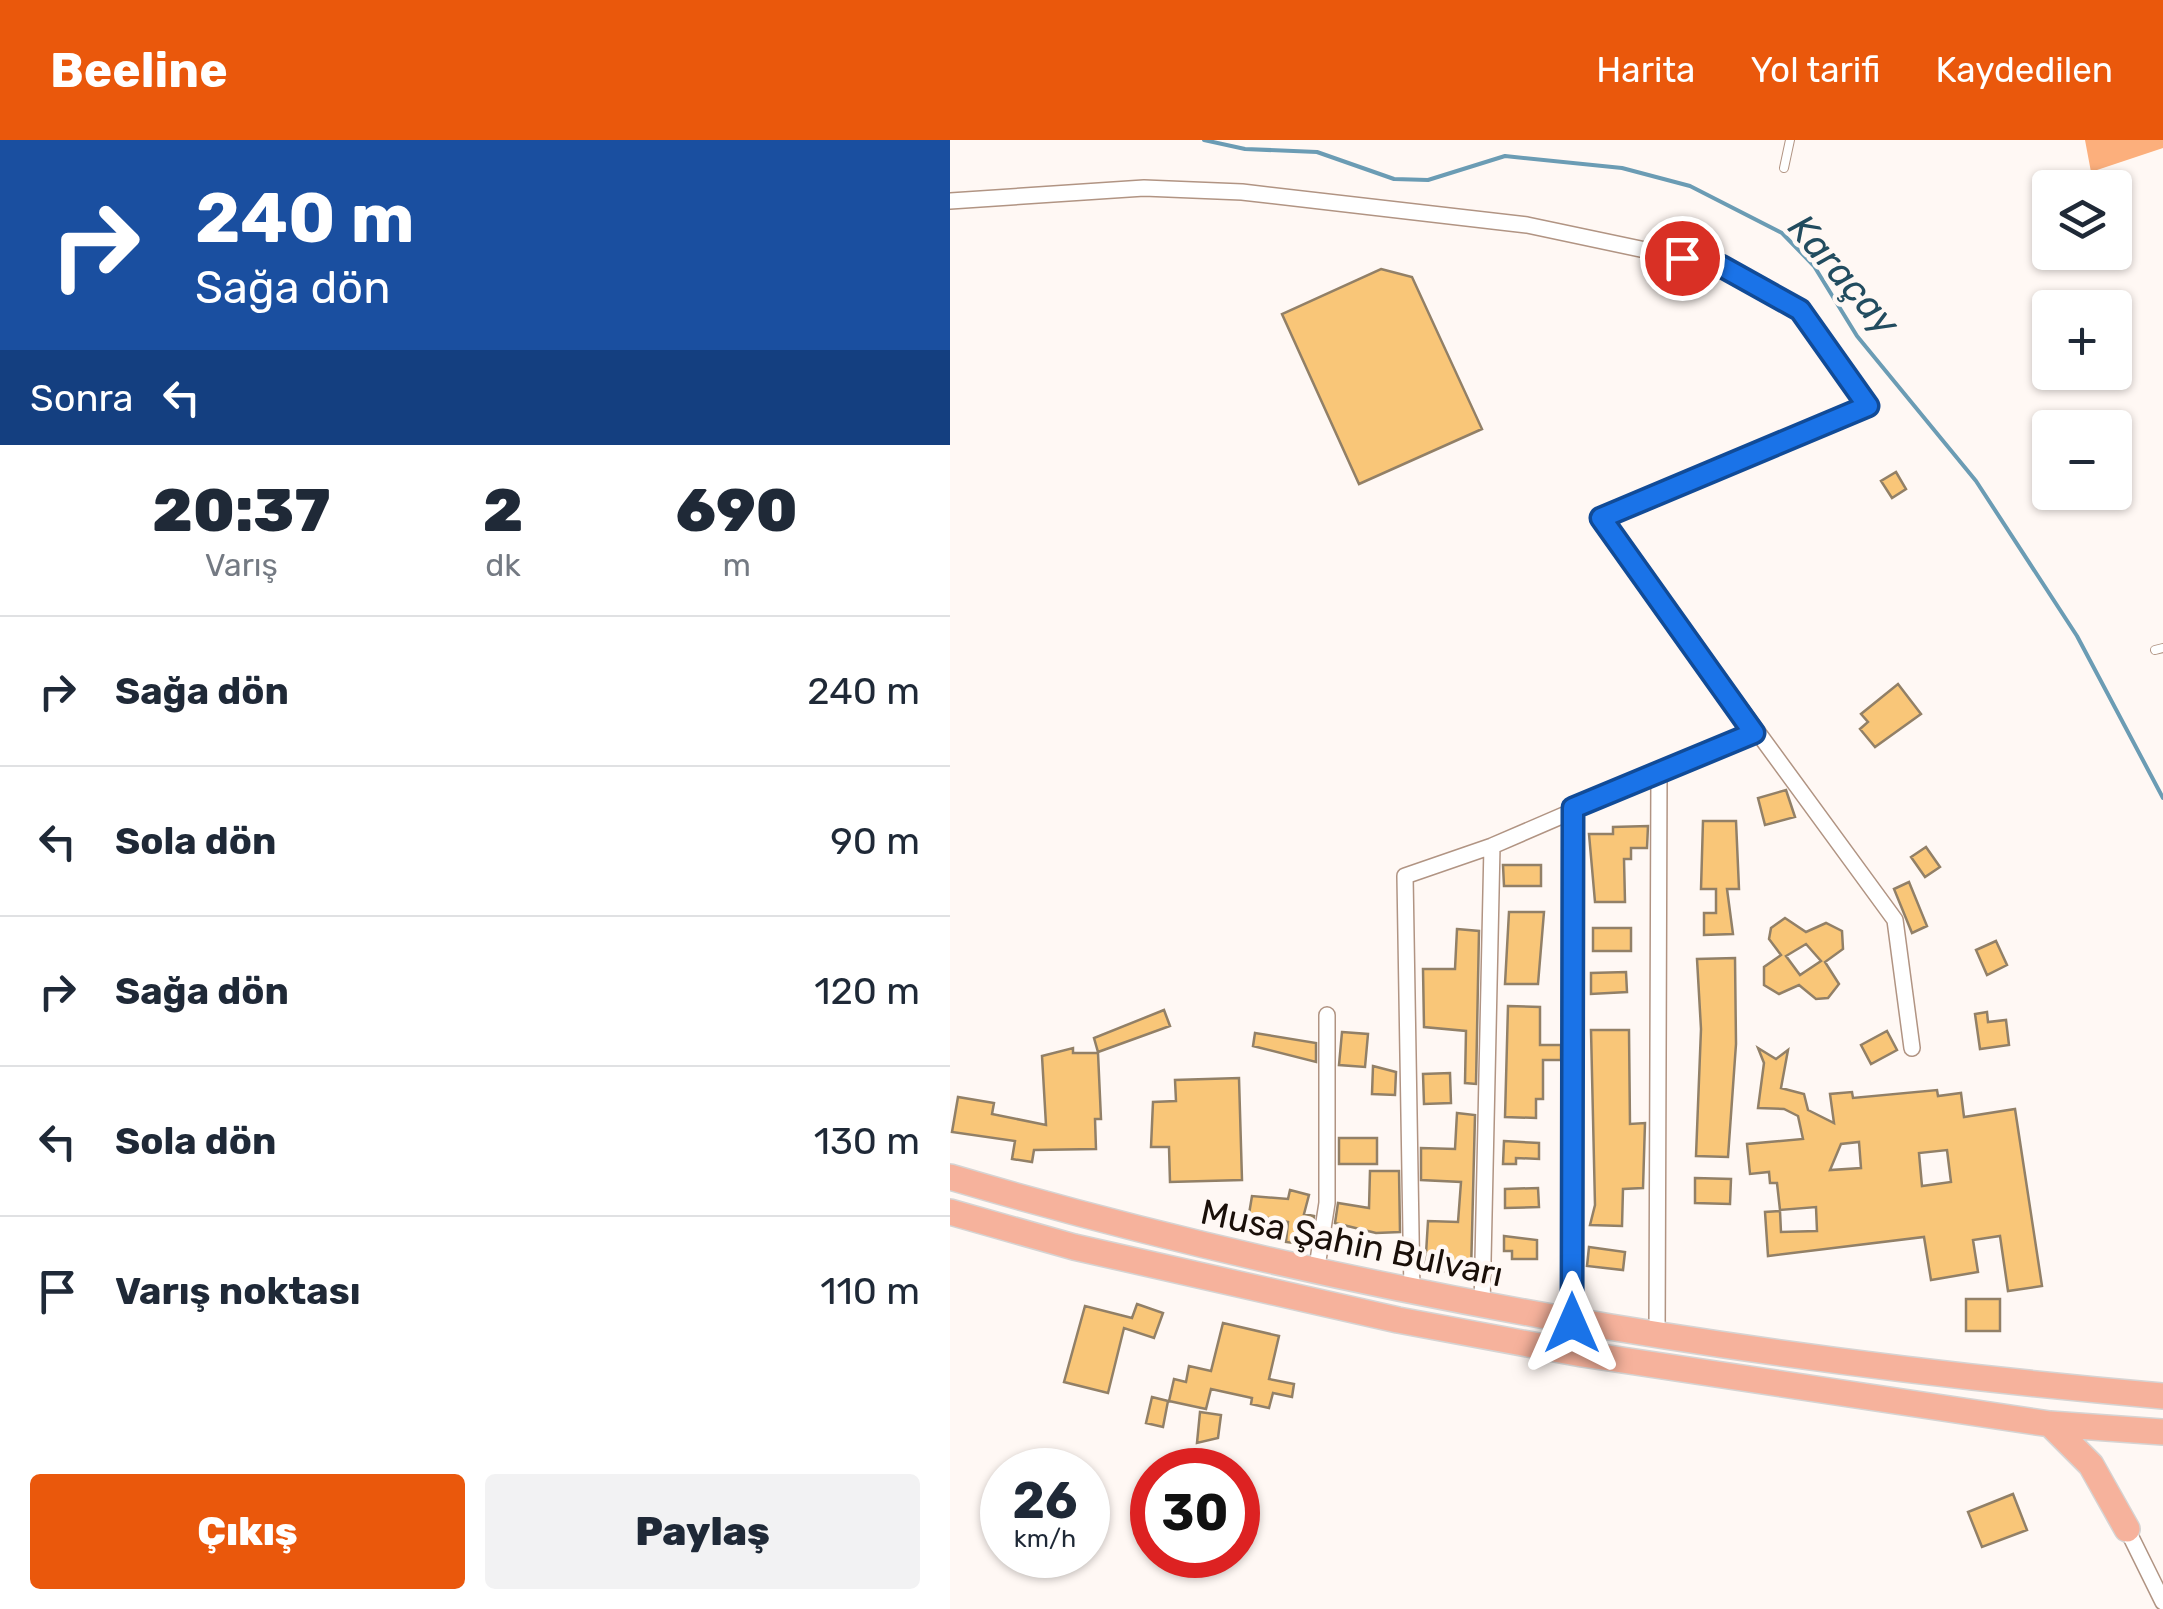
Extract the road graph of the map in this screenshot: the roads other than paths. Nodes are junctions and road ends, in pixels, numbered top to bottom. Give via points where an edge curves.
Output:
1 (1790, 140) edge
2 (1784, 168) dead end
3 (950, 201) edge
4 (1754, 733) junction
5 (1659, 773) junction
6 (1573, 808) junction
7 (1492, 846) junction
8 (1328, 1015) dead end
9 (1912, 1048) dead end
10 (950, 1177) edge
11 (950, 1212) edge
12 (1316, 1273) junction
13 (1412, 1293) junction
14 (1482, 1308) junction
15 (1572, 1323) junction
16 (1657, 1338) junction
17 (2163, 1396) edge
18 (2050, 1424) junction
19 (2163, 1432) edge
20 (2127, 1529) joint
21 (2163, 1602) edge

1 - 2 lane
3 - 4 street via 1144,188 1242,192 1526,224 1721,266 1800,310 1868,406 1601,518
4 - 5 street
4 - 9 street via 1895,920
5 - 6 street
5 - 16 street
6 - 7 street
6 - 15 street
7 - 13 street via 1405,876
7 - 14 street
8 - 12 street via 1327,1204
10 - 12 highway, Musa Şahin Bulvarı
11 - 18 highway, Musa Şahin Bulvarı via 1398,1320
12 - 13 highway, Musa Şahin Bulvarı
13 - 14 highway, Musa Şahin Bulvarı
14 - 15 highway, Musa Şahin Bulvarı
15 - 16 highway, Musa Şahin Bulvarı
16 - 17 highway, Musa Şahin Bulvarı
18 - 19 highway, Musa Şahin Bulvarı
18 - 20 highway via 2090,1466
20 - 21 street

